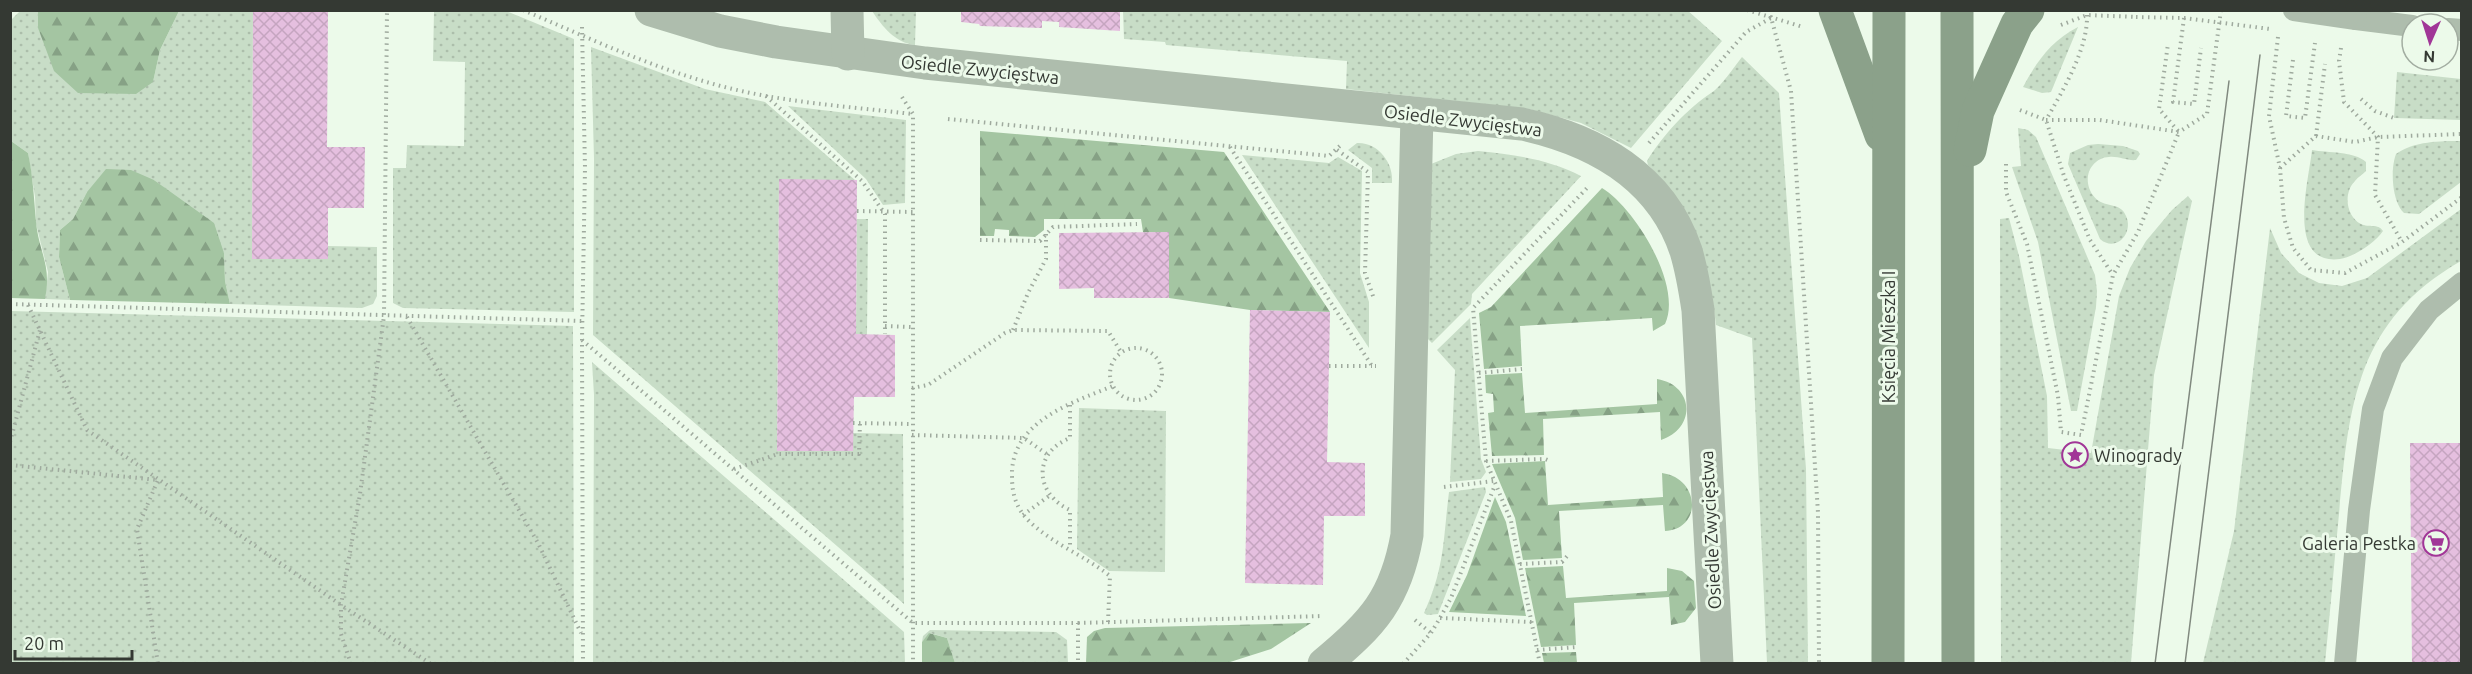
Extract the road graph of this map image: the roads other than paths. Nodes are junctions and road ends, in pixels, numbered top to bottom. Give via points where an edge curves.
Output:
1 (651, 10) edge
2 (847, 10) edge
3 (1889, 10) edge
4 (1957, 10) edge
5 (2294, 10) edge
6 (2041, 19) edge
7 (1822, 20) edge
8 (2400, 24) edge
9 (848, 54) junction
10 (1417, 114) junction
11 (1888, 154) junction
12 (1957, 213) junction
13 (2462, 283) edge
14 (1324, 663) edge
15 (1717, 663) edge
16 (1888, 663) edge
17 (1958, 663) edge
18 (2345, 663) edge

1 - 9 street, Osiedle Zwycięstwa via 720,31
2 - 9 street
3 - 11 street, Księcia Mieszka I
4 - 12 street
5 - 8 lane, bridge
6 - 12 street via 2018,24 1978,111
7 - 11 street
9 - 10 street, Osiedle Zwycięstwa
10 - 14 street via 1407,535 1398,577 1387,598 1359,635
10 - 15 street, Osiedle Zwycięstwa via 1522,124 1589,144 1631,171 1651,191 1677,230 1692,275 1698,310
11 - 16 street, Księcia Mieszka I
12 - 17 street
13 - 18 lane via 2429,310 2392,358 2373,409

